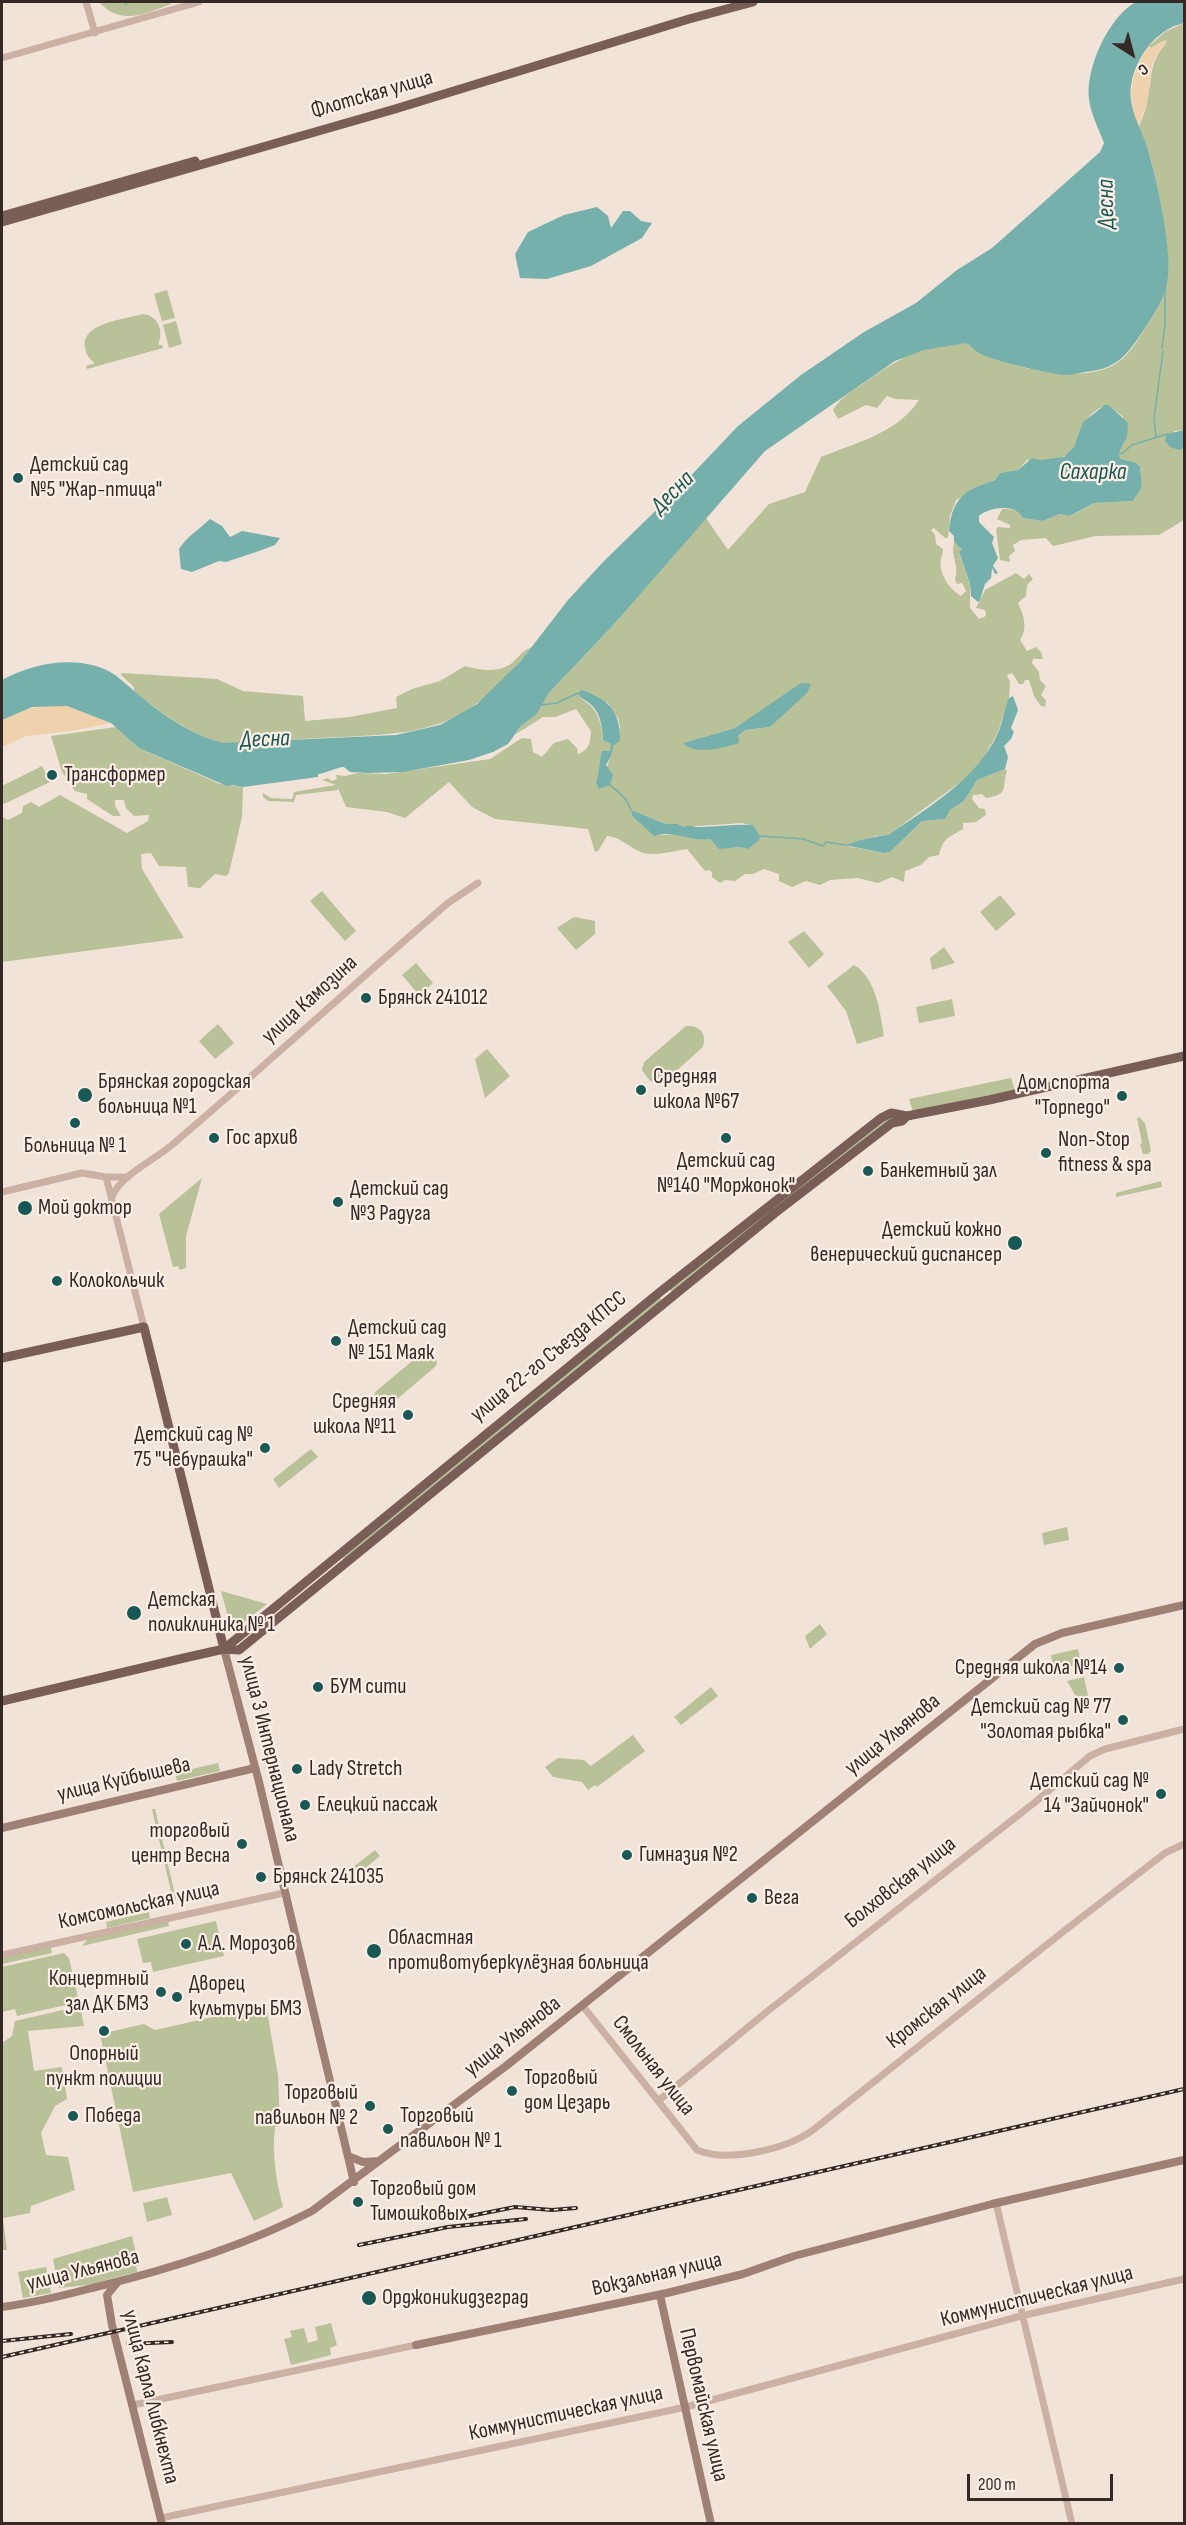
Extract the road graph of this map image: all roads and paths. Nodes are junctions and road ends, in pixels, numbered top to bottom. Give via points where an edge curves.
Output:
1 (86, 2) edge
2 (199, 2) edge
3 (733, 2) edge
4 (753, 2) edge
5 (95, 33) junction
6 (2, 58) edge
7 (2, 216) edge
8 (2, 222) edge
9 (478, 883) dead end
10 (1185, 1056) edge
11 (908, 1116) junction
12 (128, 1177) junction
13 (106, 1178) junction
14 (5, 1191) edge
15 (112, 1197) junction
16 (660, 1292) junction
17 (667, 1301) junction
18 (144, 1327) junction
19 (2, 1358) edge
20 (332, 1561) junction
21 (338, 1569) junction
22 (1185, 1605) edge
23 (224, 1649) junction
24 (2, 1701) edge
25 (1185, 1729) edge
26 (255, 1768) junction
27 (2, 1828) edge
28 (1185, 1844) edge
29 (284, 1893) junction
30 (2, 1955) edge
31 (582, 2005) junction
32 (658, 2101) junction
33 (694, 2149) joint
34 (348, 2156) junction
35 (382, 2160) junction
36 (1185, 2160) edge
37 (354, 2182) junction
38 (996, 2203) junction
39 (1185, 2279) edge
40 (117, 2282) junction
41 (96, 2287) junction
42 (107, 2295) junction
43 (660, 2295) junction
44 (2, 2307) edge
45 (1021, 2316) junction
46 (416, 2345) joint
47 (133, 2405) junction
48 (686, 2407) junction
49 (161, 2521) edge
50 (711, 2523) edge
51 (1072, 2523) edge

1 - 5 street
2 - 5 street
3 - 7 main road, Флотская улица
4 - 8 main road, Флотская улица
5 - 6 street
9 - 12 street, улица Камозина via 448,903 169,1148
10 - 11 main road, улица 22-го Съезда КПСС
11 - 16 main road, улица 22-го Съезда КПСС via 891,1113 881,1118
11 - 17 main road, улица 22-го Съезда КПСС via 892,1123 847,1157
12 - 13 street
12 - 15 street, улица Камозина
13 - 14 street via 82,1173
13 - 15 street, улица 3 Интернационала
15 - 18 street, улица 3 Интернационала
16 - 17 main road
16 - 20 main road, улица 22-го Съезда КПСС
17 - 21 main road, улица 22-го Съезда КПСС
18 - 19 main road
18 - 23 main road, улица 3 Интернационала
20 - 21 main road
20 - 23 main road, улица 22-го Съезда КПСС
21 - 23 main road, улица 22-го Съезда КПСС via 240,1650
22 - 31 main road, улица Ульянова via 1062,1633 1035,1644
23 - 24 main road, улица 22-го Съезда КПСС
23 - 26 main road, улица 3 Интернационала
25 - 32 street, Болховская улица via 1090,1756
26 - 27 main road, улица Куйбышева
26 - 29 main road, улица 3 Интернационала
28 - 33 street, Кромская улица via 1165,1853 806,2135 783,2146 735,2154
29 - 30 street, Комсомольская улица
29 - 34 main road, улица 3 Интернационала
31 - 32 street, Смольная улица
31 - 35 main road, улица Ульянова
32 - 33 street, Смольная улица
34 - 35 main road via 363,2162
34 - 37 main road, улица 3 Интернационала
35 - 37 main road, улица Ульянова
36 - 38 main road, Вокзальная улица
37 - 40 main road, улица Ульянова via 280,2228
38 - 43 main road, Вокзальная улица
38 - 45 street
39 - 45 street, Коммунистическая улица
40 - 41 main road, улица Ульянова
40 - 42 main road, улица Карла Либкнехта
41 - 42 main road
41 - 44 main road, улица Ульянова
42 - 47 main road, улица Карла Либкнехта
43 - 46 main road, Вокзальная улица
43 - 48 main road, Первомайская улица
45 - 48 street, Коммунистическая улица
45 - 51 street
46 - 47 street, Вокзальная улица
47 - 49 main road, улица Карла Либкнехта
48 - 49 street, Коммунистическая улица
48 - 50 main road, Первомайская улица

